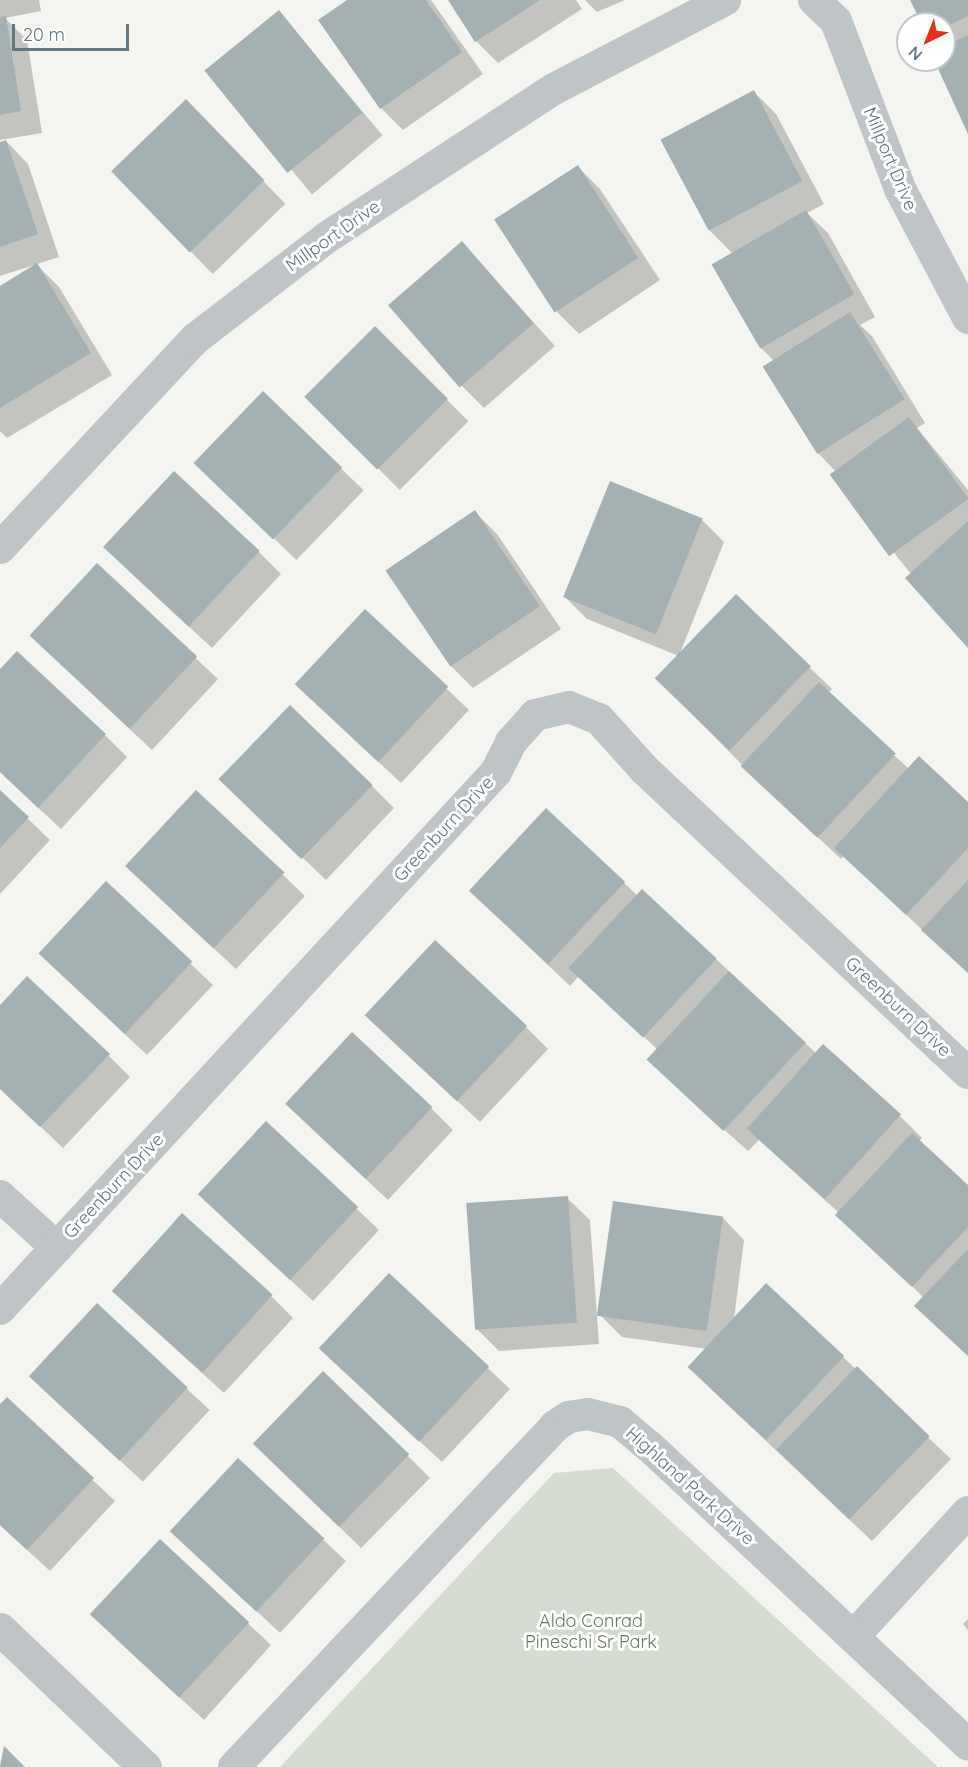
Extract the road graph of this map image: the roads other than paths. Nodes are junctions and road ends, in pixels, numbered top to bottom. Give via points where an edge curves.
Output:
1 (725, 0) edge
2 (814, 0) edge
3 (968, 318) edge
4 (5, 533) edge
5 (968, 1073) edge
6 (0, 1196) edge
7 (57, 1248) junction
8 (0, 1309) edge
9 (968, 1512) edge
10 (0, 1629) edge
11 (853, 1637) junction
12 (968, 1745) edge
13 (145, 1767) edge
14 (234, 1767) edge

1 - 4 street, Millport Drive via 554,89 326,238 195,339
2 - 3 street, Millport Drive via 836,21 900,189
5 - 7 street, Greenburn Drive via 644,769 599,719 569,707 535,715 510,742 496,772
6 - 7 street
7 - 8 street, Greenburn Drive
9 - 11 street
10 - 13 street
11 - 12 street, Highland Park Drive
11 - 14 street, Highland Park Drive via 620,1422 588,1414 569,1417 531,1450

